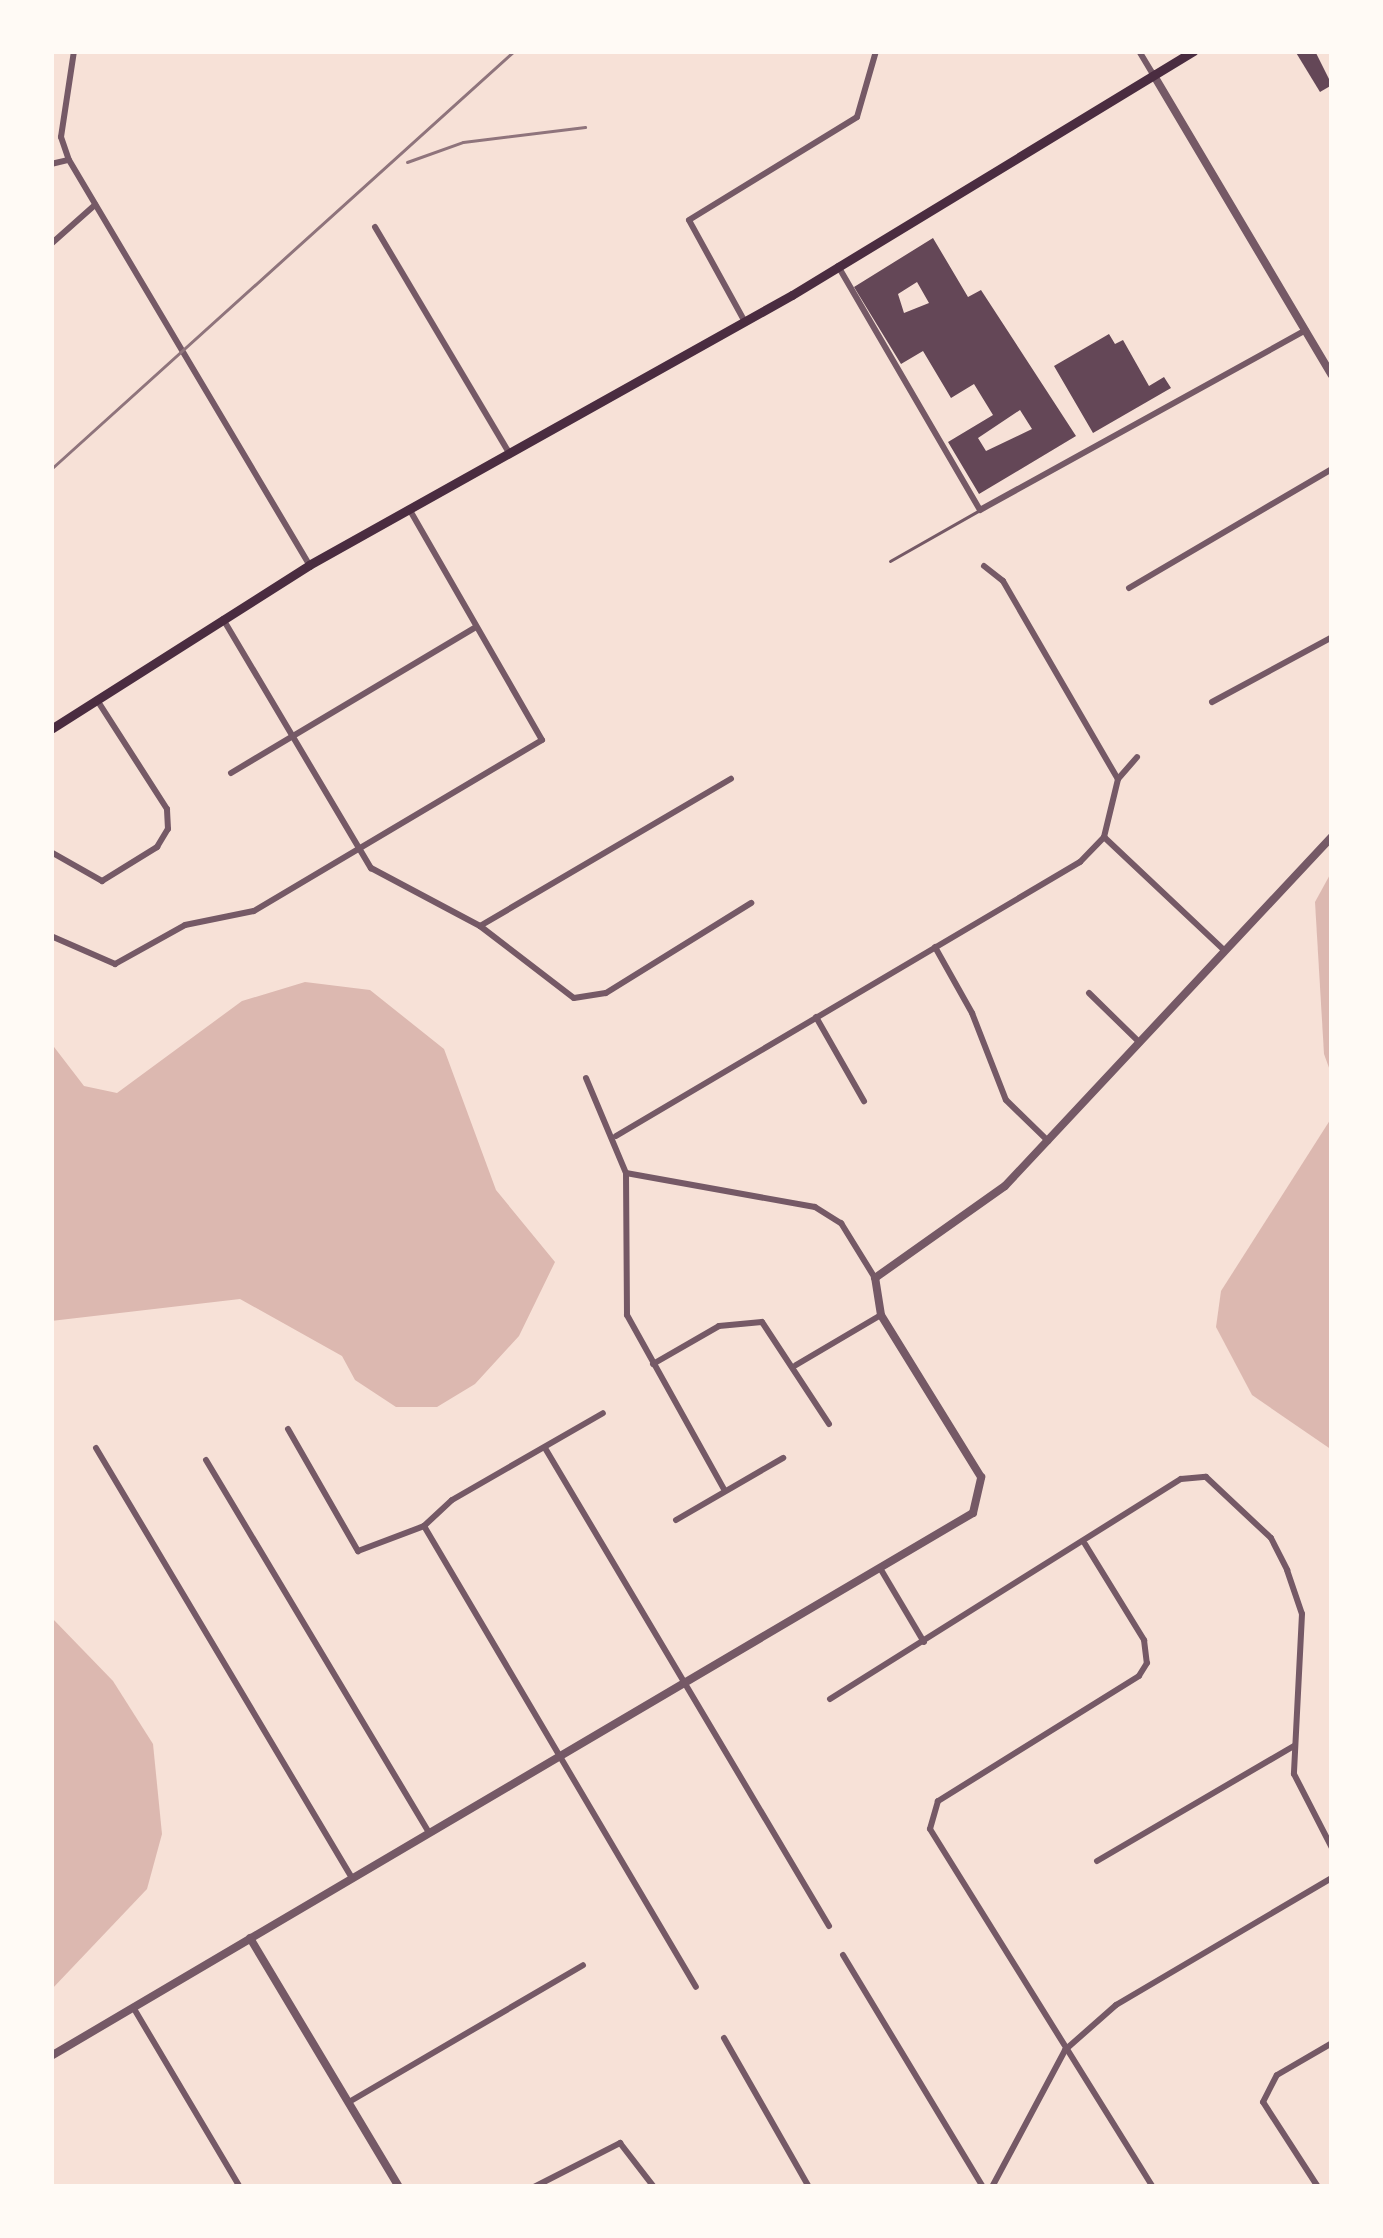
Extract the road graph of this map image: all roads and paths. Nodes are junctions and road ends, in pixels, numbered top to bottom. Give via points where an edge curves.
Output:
1 (74, 51) edge
2 (876, 51) edge
3 (1138, 51) edge
4 (1194, 51) edge
5 (1154, 74) junction
6 (69, 160) junction
7 (51, 164) edge
8 (95, 205) junction
9 (374, 227) dead end
10 (51, 244) edge
11 (838, 266) junction
12 (745, 322) junction
13 (1306, 331) junction
14 (1332, 375) edge
15 (509, 453) junction
16 (1332, 469) edge
17 (409, 509) junction
18 (980, 510) junction
19 (890, 561) dead end
20 (309, 565) junction
21 (984, 566) dead end
22 (1129, 589) dead end
23 (223, 619) junction
24 (476, 627) junction
25 (1332, 637) edge
26 (97, 700) junction
27 (1212, 702) dead end
28 (51, 729) edge
29 (293, 736) junction
30 (1137, 757) dead end
31 (231, 773) dead end
32 (730, 779) dead end
33 (1118, 779) junction
34 (1332, 836) edge
35 (1104, 837) junction
36 (357, 850) junction
37 (51, 852) edge
38 (751, 903) dead end
39 (480, 926) junction
40 (51, 936) edge
41 (934, 947) junction
42 (1224, 950) junction
43 (1089, 992) dead end
44 (815, 1017) junction
45 (1140, 1043) junction
46 (586, 1078) dead end
47 (864, 1101) dead end
48 (616, 1136) junction
49 (1048, 1141) junction
50 (626, 1173) junction
51 (875, 1278) junction
52 (881, 1315) junction
53 (652, 1364) junction
54 (795, 1366) junction
55 (603, 1413) dead end
56 (829, 1424) dead end
57 (288, 1429) dead end
58 (96, 1448) dead end
59 (545, 1448) junction
60 (783, 1458) dead end
61 (206, 1460) dead end
62 (725, 1491) junction
63 (676, 1520) dead end
64 (424, 1526) junction
65 (1085, 1544) junction
66 (879, 1566) junction
67 (924, 1642) junction
68 (683, 1683) junction
69 (830, 1699) dead end
70 (1294, 1746) junction
71 (559, 1757) junction
72 (429, 1833) junction
73 (1332, 1848) edge
74 (1096, 1861) dead end
75 (352, 1878) junction
76 (1332, 1878) edge
77 (829, 1926) dead end
78 (250, 1938) junction
79 (843, 1954) dead end
80 (583, 1965) dead end
81 (696, 1987) dead end
82 (133, 2007) junction
83 (724, 2038) dead end
84 (1332, 2043) edge
85 (1065, 2050) junction
86 (51, 2056) edge
87 (349, 2102) junction
88 (240, 2187) edge
89 (399, 2187) edge
90 (534, 2187) edge
91 (654, 2187) edge
92 (809, 2187) edge
93 (983, 2187) edge
94 (992, 2187) edge
95 (1153, 2187) edge
96 (1318, 2187) edge

1 - 6 street via 61,137
2 - 12 street via 856,117 689,220
3 - 5 street
4 - 5 main road
5 - 11 main road
5 - 13 street
6 - 7 street
6 - 8 street
8 - 10 street
8 - 20 street
9 - 15 street
11 - 12 main road
11 - 18 street
12 - 15 main road
13 - 14 street
13 - 18 street
15 - 17 main road
16 - 22 street
17 - 20 main road
17 - 24 street
18 - 19 lane
20 - 23 main road
21 - 33 street via 1003,581
23 - 26 main road
23 - 29 street
24 - 29 street
24 - 36 street via 542,740
25 - 27 street
26 - 28 main road
26 - 37 street via 167,808 168,829 157,847 102,881
29 - 31 street
29 - 36 street
30 - 33 street
32 - 39 street
33 - 35 street
34 - 42 street
35 - 41 street via 1080,862
35 - 42 street
36 - 39 street via 388,882
36 - 40 street via 254,911 185,925 115,964
38 - 39 street via 581,1000
41 - 44 street
41 - 49 street via 973,1013 1006,1100
42 - 45 street
43 - 45 street
44 - 47 street
44 - 48 street
45 - 49 street
46 - 48 street
48 - 50 street
49 - 51 street via 985,1203
50 - 51 street via 815,1207 841,1223
50 - 53 street via 623,1296
51 - 52 street
52 - 54 street
52 - 66 street via 976,1466 982,1497 965,1518
53 - 54 street via 718,1326 762,1322
53 - 62 street
54 - 56 street
55 - 59 street
57 - 64 street via 358,1551
58 - 75 street
59 - 64 street via 452,1500
59 - 68 street
60 - 62 street
61 - 72 street
62 - 63 street
64 - 71 street
65 - 67 street
65 - 70 street via 1181,1479 1206,1477 1271,1538 1302,1614
65 - 85 street via 1144,1640 1147,1663 1139,1676 938,1801 929,1816 929,1829
66 - 67 street
66 - 68 street
67 - 69 street
68 - 71 street
68 - 77 street
70 - 73 street via 1301,1797
70 - 74 street
71 - 72 street
71 - 81 street
72 - 75 street
75 - 78 street
76 - 85 street via 1116,2005
78 - 82 street
78 - 87 street
79 - 93 street
80 - 87 street
82 - 86 street
82 - 88 street
83 - 92 street
84 - 96 street via 1277,2074 1263,2102
85 - 94 street
85 - 95 street
87 - 89 street
90 - 91 street via 620,2143

